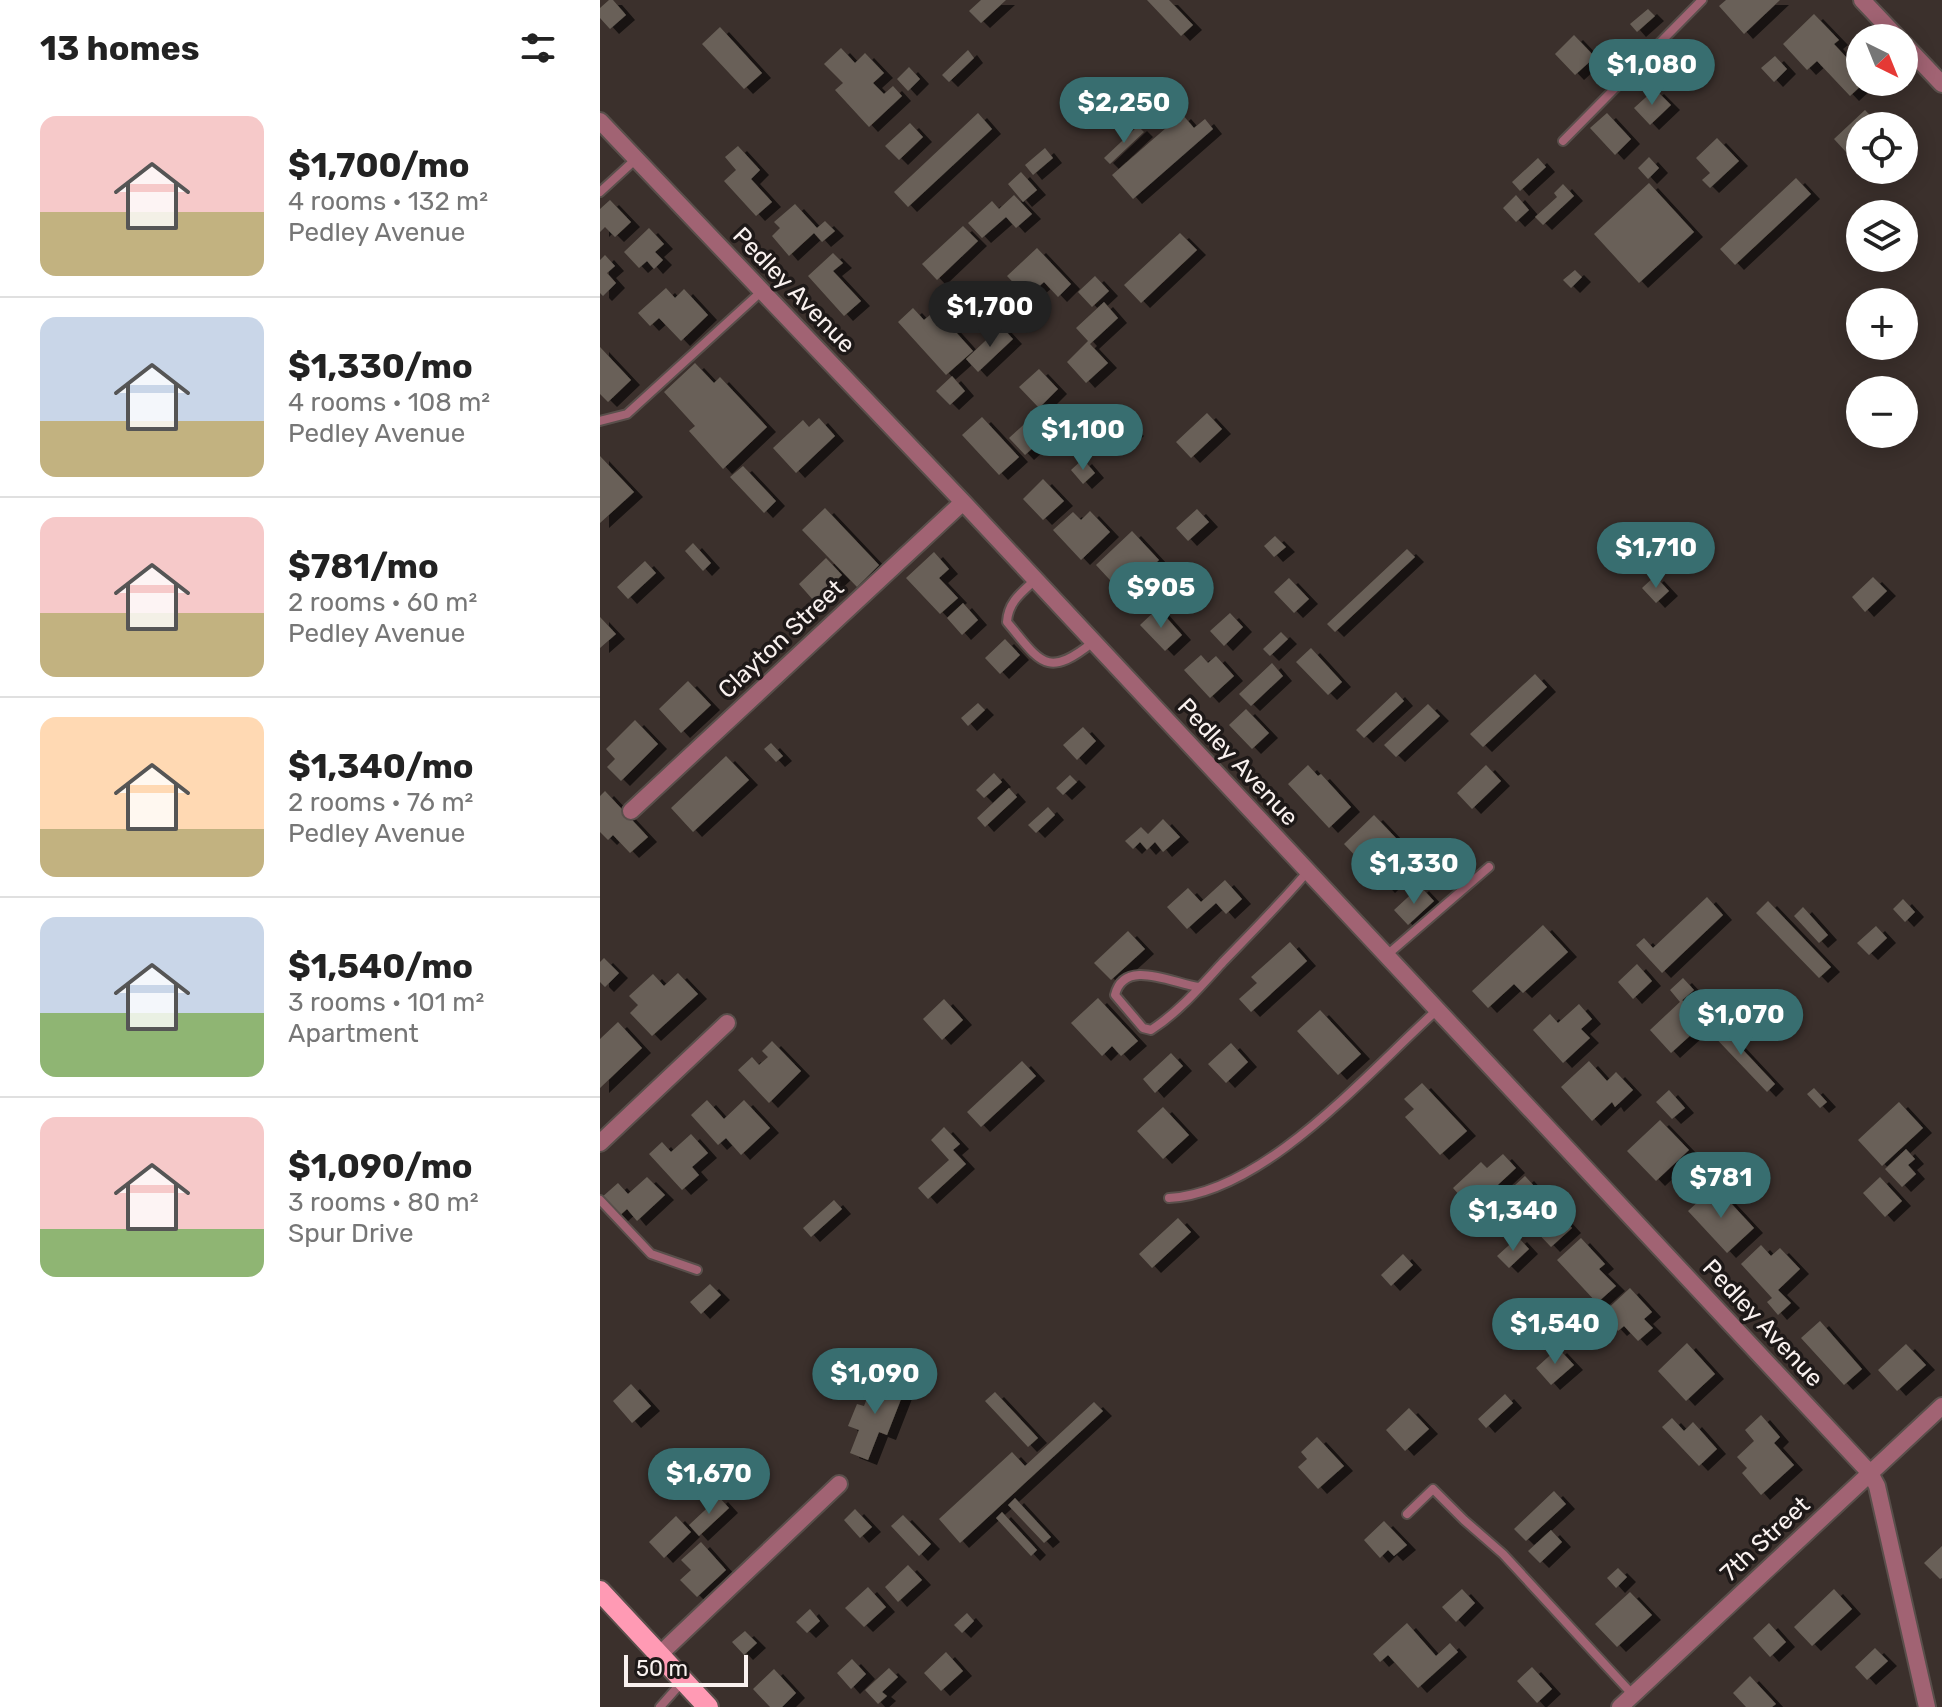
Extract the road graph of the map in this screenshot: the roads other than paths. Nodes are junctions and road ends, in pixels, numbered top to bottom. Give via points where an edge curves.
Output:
1 (1702, 0) edge
2 (1862, 0) edge
3 (1885, 24) edge
4 (1918, 59) edge
5 (1942, 84) edge
6 (600, 121) edge
7 (1563, 141) dead end
8 (636, 159) junction
9 (600, 192) edge
10 (762, 291) junction
11 (600, 421) edge
12 (963, 502) junction
13 (1035, 580) junction
14 (1093, 642) junction
15 (631, 811) dead end
16 (1489, 867) dead end
17 (1308, 871) junction
18 (1387, 956) junction
19 (1199, 987) junction
20 (1437, 1010) junction
21 (727, 1023) dead end
22 (600, 1143) edge
23 (1169, 1198) dead end
24 (600, 1200) edge
25 (697, 1270) dead end
26 (1942, 1406) edge
27 (1870, 1473) junction
28 (839, 1484) dead end
29 (1407, 1514) dead end
30 (600, 1591) edge
31 (659, 1655) junction
32 (683, 1680) junction
33 (1633, 1695) junction
34 (660, 1707) edge
35 (708, 1707) edge
36 (1620, 1707) edge
37 (1927, 1707) edge

1 - 7 lane
2 - 3 street
4 - 5 street
6 - 8 street, Pedley Avenue
8 - 9 lane
8 - 10 street, Pedley Avenue
10 - 11 lane via 627,414
10 - 12 street, Pedley Avenue
12 - 13 street, Pedley Avenue
12 - 15 street, Clayton Street
13 - 14 street, Pedley Avenue
13 - 14 lane via 1012,602 1007,622 1037,657 1062,663
14 - 17 street, Pedley Avenue
16 - 18 lane
17 - 18 street, Pedley Avenue
17 - 19 lane
18 - 20 street, Pedley Avenue
19 - 19 lane via 1151,1030 1143,1028 1115,995 1135,974
20 - 23 lane via 1287,1148 1204,1193
20 - 27 street, Pedley Avenue
21 - 22 street
24 - 25 lane via 651,1254
26 - 27 street, 7th Street
27 - 33 street, 7th Street
27 - 37 street, Pedley Avenue
28 - 31 street
29 - 33 lane via 1433,1489 1503,1554
30 - 31 main road
31 - 32 main road
32 - 34 lane
32 - 35 main road
33 - 36 street, 7th Street

